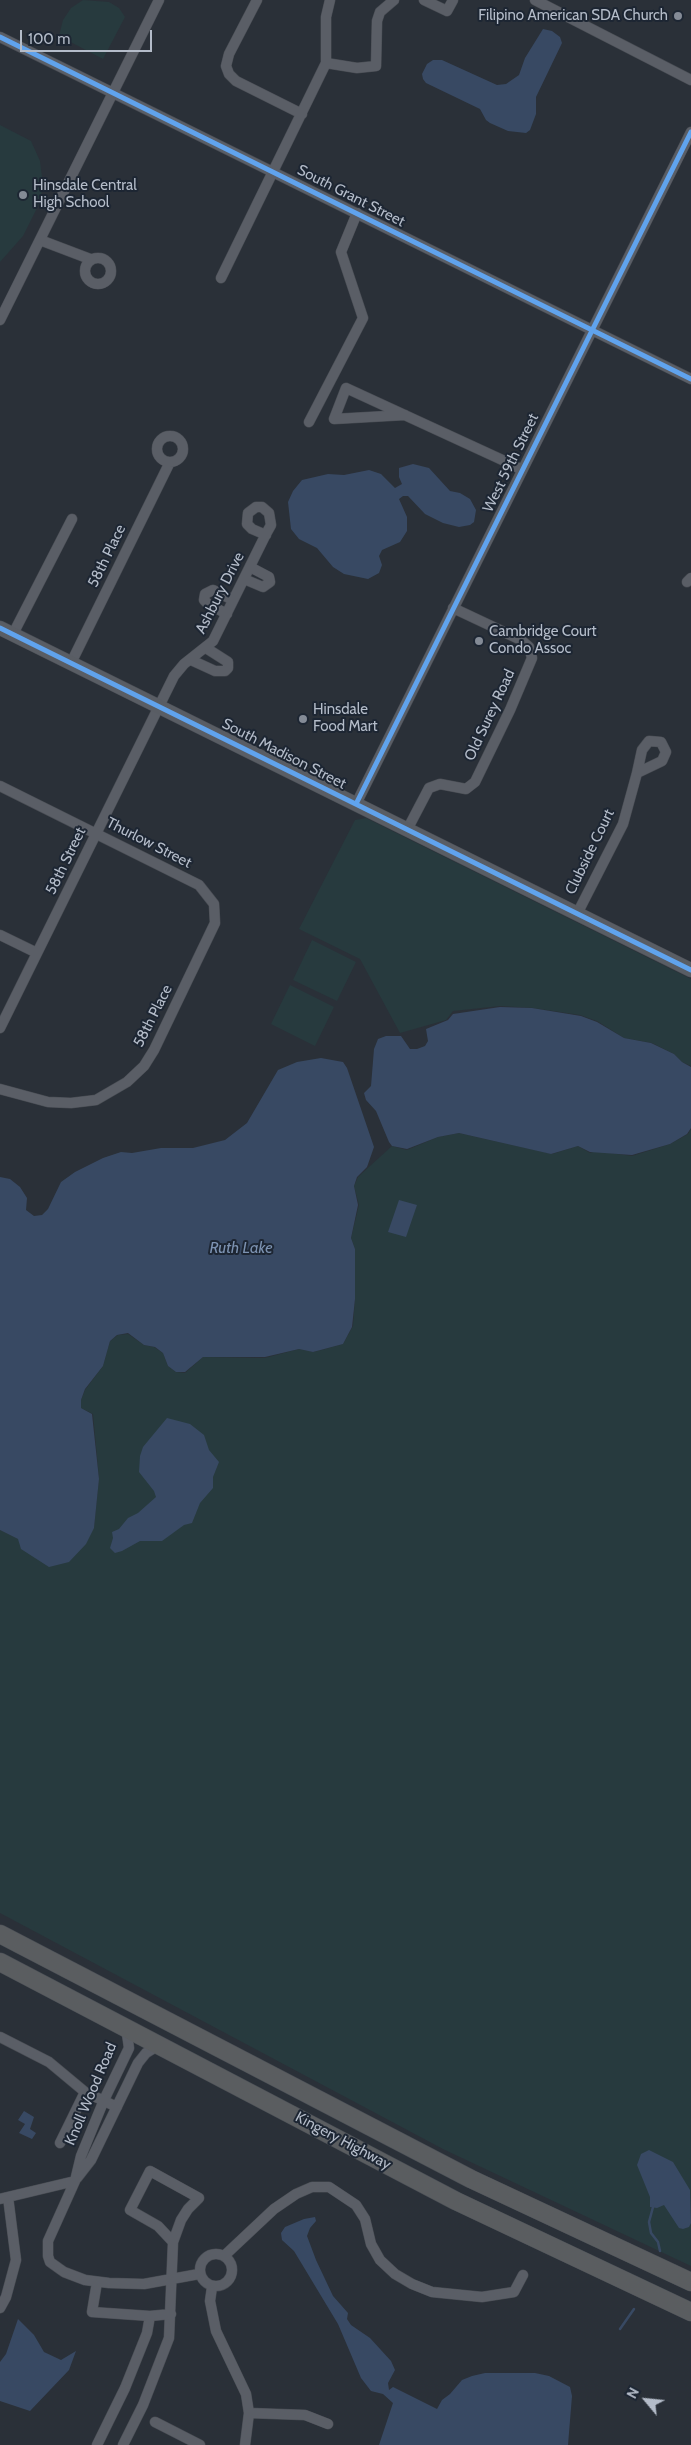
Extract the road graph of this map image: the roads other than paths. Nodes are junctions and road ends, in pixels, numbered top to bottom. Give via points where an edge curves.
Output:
1 (159, 0) edge
2 (257, 0) edge
3 (330, 0) edge
4 (394, 0) edge
5 (424, 0) edge
6 (453, 0) edge
7 (535, 0) edge
8 (0, 37) edge
9 (326, 63) junction
10 (691, 80) edge
11 (113, 92) junction
12 (302, 114) junction
13 (691, 132) edge
14 (274, 172) junction
15 (357, 213) junction
16 (40, 240) junction
17 (90, 259) dead end
18 (221, 278) dead end
19 (0, 320) edge
20 (591, 330) junction
21 (691, 379) edge
22 (405, 415) junction
23 (309, 422) dead end
24 (170, 462) dead end
25 (522, 470) junction
26 (72, 519) dead end
27 (266, 535) dead end
28 (250, 567) junction
29 (244, 579) junction
30 (233, 600) junction
31 (453, 608) junction
32 (227, 614) junction
33 (0, 628) edge
34 (13, 634) junction
35 (206, 648) junction
36 (191, 660) junction
37 (71, 663) junction
38 (159, 706) junction
39 (637, 774) dead end
40 (0, 786) edge
41 (356, 804) junction
42 (406, 830) junction
43 (96, 834) junction
44 (577, 914) junction
45 (0, 935) edge
46 (37, 953) junction
47 (193, 970) joint
48 (691, 970) edge
49 (0, 1028) edge
50 (0, 1089) edge
51 (0, 1934) edge
52 (0, 1962) edge
53 (116, 2022) junction
54 (0, 2037) edge
55 (159, 2045) junction
56 (85, 2092) junction
57 (104, 2100) junction
58 (117, 2107) junction
59 (60, 2143) dead end
60 (75, 2181) junction
61 (4, 2198) edge
62 (173, 2242) junction
63 (224, 2256) junction
64 (199, 2274) junction
65 (524, 2275) dead end
66 (171, 2278) junction
67 (97, 2282) junction
68 (691, 2282) edge
69 (212, 2287) junction
70 (0, 2308) edge
71 (691, 2312) edge
72 (171, 2314) junction
73 (150, 2316) junction
74 (249, 2413) junction
75 (155, 2422) dead end
76 (328, 2424) dead end
77 (98, 2445) edge
78 (123, 2445) edge
79 (200, 2445) edge
80 (245, 2445) edge

1 - 11 street
2 - 12 street via 229,54 226,66 229,74 236,81
3 - 9 street via 326,17
4 - 9 street via 380,12 377,21 376,66 357,68
5 - 6 street via 447,11
7 - 10 street
8 - 11 street, South Grant Street
9 - 12 street
11 - 14 street, South Grant Street
11 - 16 street
12 - 14 street
13 - 20 street, West 59th Street
14 - 15 street, South Grant Street
14 - 18 street
15 - 20 street, South Grant Street
15 - 23 street via 341,252 363,318
16 - 17 street
16 - 19 street
20 - 21 street, South Grant Street
20 - 25 street, West 59th Street
22 - 22 street via 346,388 334,419 343,419
22 - 25 street
24 - 37 street, 58th Place
25 - 31 street, West 59th Street
26 - 34 street
27 - 28 street, Ashbury Drive
28 - 29 street, Ashbury Drive
28 - 29 street via 269,577 270,582 263,587
29 - 30 street, Ashbury Drive
30 - 32 street, Ashbury Drive
30 - 32 street via 213,590 205,594 204,600 208,604
31 - 41 street, West 59th Street
31 - 42 street, Old Surey Road via 521,640 529,647 532,658 475,782 466,789 440,784 429,788
32 - 35 street, Ashbury Drive
33 - 34 street, South Madison Street
34 - 37 street, South Madison Street
35 - 36 street, Ashbury Drive
35 - 36 street via 228,662 225,672
36 - 38 street, Ashbury Drive via 174,676
37 - 38 street, South Madison Street
38 - 41 street, South Madison Street
38 - 43 street, 58th Street
39 - 44 street, Clubside Court via 622,824
40 - 43 street, Thurlow Street
41 - 42 street, South Madison Street
42 - 44 street, South Madison Street
43 - 46 street, 58th Street
43 - 47 street, Thurlow Street via 199,885 206,892 214,904 214,923
44 - 48 street, South Madison Street
45 - 46 street
46 - 49 street, 58th Street
47 - 50 street, 58th Place via 154,1050 138,1073 120,1088 96,1100 72,1104 48,1102
51 - 68 highway, Kingery Highway via 471,2179
52 - 53 highway, Kingery Highway
53 - 55 highway, Kingery Highway
53 - 57 street, Knoll Wood Road via 127,2034 129,2048
54 - 56 street via 49,2062
55 - 58 street, Knoll Wood Road via 138,2063
55 - 71 highway, Kingery Highway via 456,2201
56 - 57 street
56 - 59 street
57 - 58 street
57 - 60 street, Knoll Wood Road via 81,2156
58 - 60 street, Knoll Wood Road via 91,2160
60 - 61 street
60 - 67 street, Knoll Wood Road via 48,2241 48,2256 50,2262 64,2272
61 - 70 street via 16,2260
62 - 62 street via 181,2220 199,2198 150,2171 130,2210 158,2226
62 - 66 street
63 - 64 street via 206,2257
63 - 65 street via 274,2209 296,2194 312,2188 329,2187 356,2205 365,2218 371,2244 380,2260 412,2284 432,2292 482,2298 514,2292
63 - 69 street via 231,2266 230,2278 220,2286
64 - 66 street, Knoll Wood Road
64 - 69 street
66 - 67 street, Knoll Wood Road via 144,2284
66 - 72 street
67 - 73 street via 92,2312
69 - 74 street via 210,2301 216,2331 240,2381
72 - 73 street
72 - 78 street via 169,2338
73 - 77 street via 147,2333 129,2379
74 - 76 street via 305,2415
74 - 80 street
75 - 79 street

